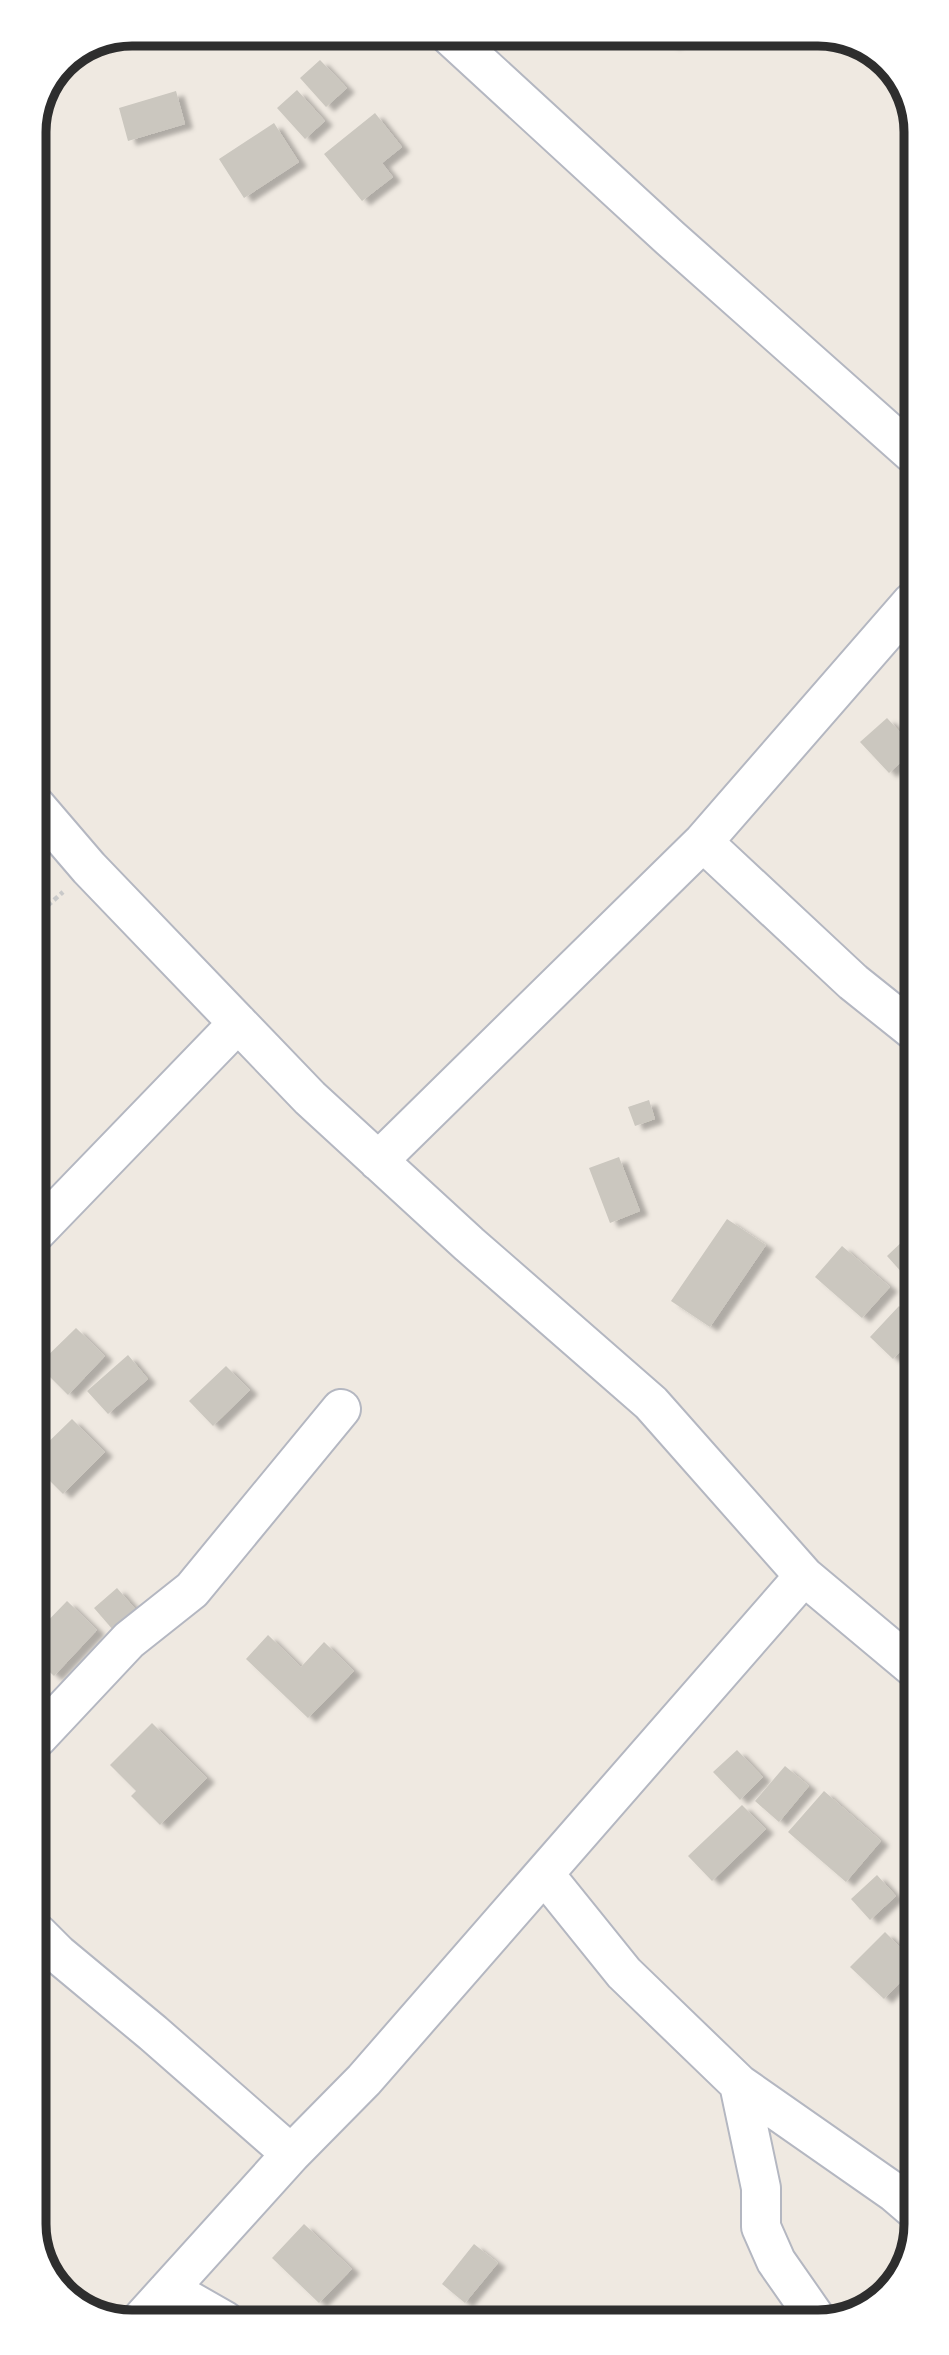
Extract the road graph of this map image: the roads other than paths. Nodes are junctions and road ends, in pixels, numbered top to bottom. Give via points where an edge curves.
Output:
1 (461, 46) edge
2 (904, 446) edge
3 (904, 611) edge
4 (46, 818) edge
5 (703, 842) junction
6 (238, 1023) junction
7 (904, 1023) edge
8 (378, 1161) junction
9 (46, 1222) edge
10 (341, 1409) dead end
11 (804, 1576) junction
12 (904, 1660) edge
13 (46, 1728) edge
14 (545, 1875) junction
15 (46, 1942) edge
16 (739, 2084) junction
17 (291, 2154) junction
18 (904, 2201) edge
19 (169, 2289) junction
20 (150, 2309) edge
21 (204, 2309) edge
22 (810, 2310) edge

1 - 2 street
3 - 5 street
4 - 6 street
5 - 7 street via 853,982
5 - 8 street
6 - 8 street
6 - 9 street
8 - 11 street via 651,1403
10 - 13 street via 192,1590 129,1640
11 - 12 street
11 - 14 street
14 - 16 street via 624,1973
14 - 17 street via 365,2080
15 - 17 street
16 - 18 street
16 - 22 street via 761,2188 761,2227 776,2261
17 - 19 street
19 - 20 street
19 - 21 street

